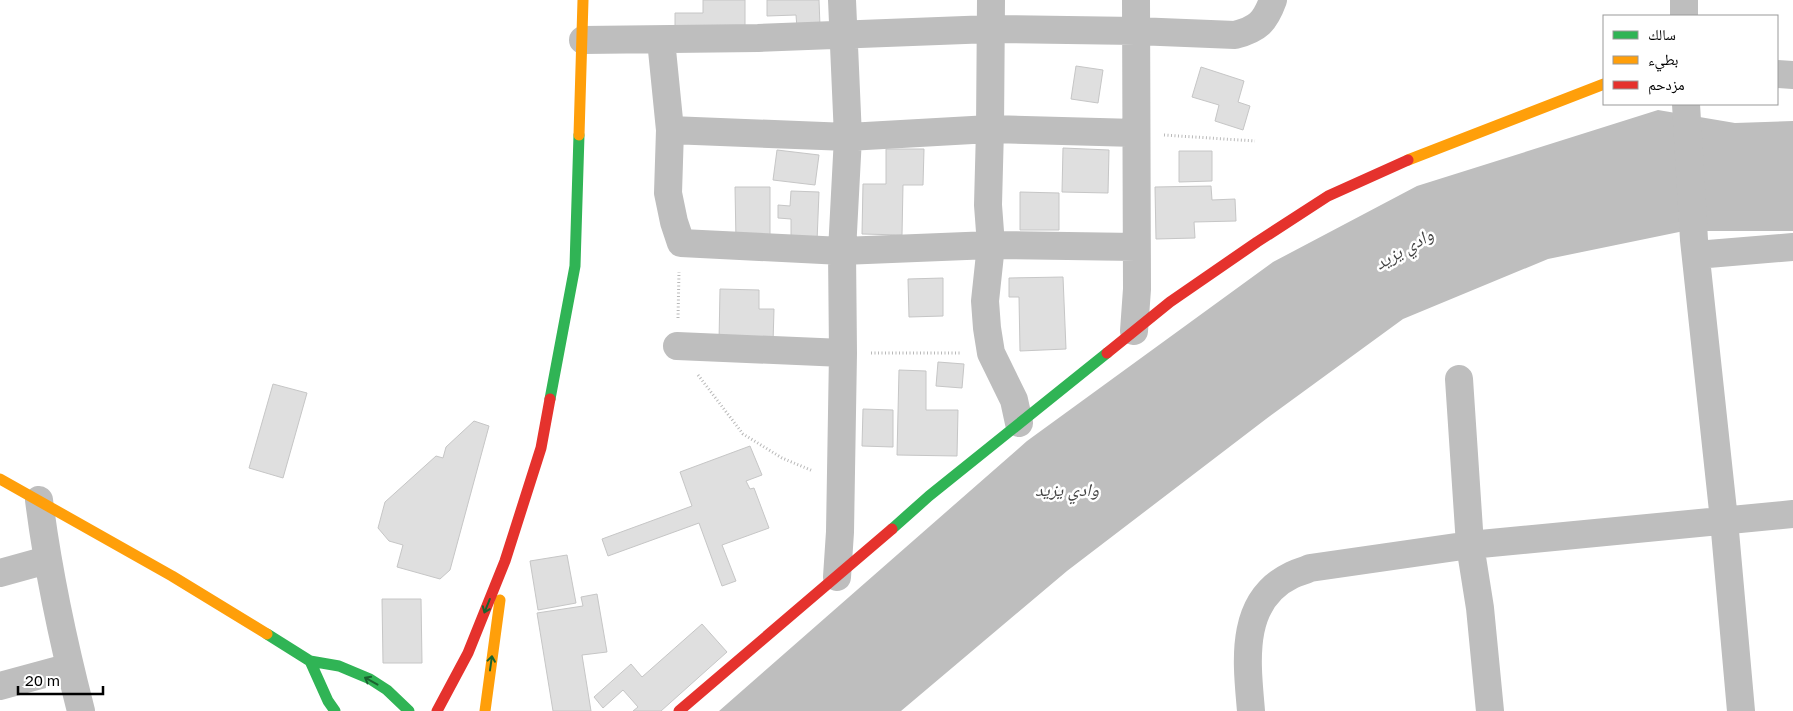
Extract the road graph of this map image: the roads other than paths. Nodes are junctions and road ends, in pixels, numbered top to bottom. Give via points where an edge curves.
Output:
1 (584, 0) edge
2 (842, 0) edge
3 (991, 0) edge
4 (1136, 0) edge
5 (1273, 0) edge
6 (1684, 0) edge
7 (1684, 15) edge
8 (991, 30) junction
9 (1136, 31) junction
10 (843, 35) junction
11 (583, 40) junction
12 (661, 40) junction
13 (1778, 74) edge
14 (1793, 75) edge
15 (1603, 84) edge
16 (1686, 105) edge
17 (990, 129) junction
18 (670, 130) junction
19 (1136, 133) junction
20 (848, 137) junction
21 (991, 245) junction
22 (1136, 247) junction
23 (1793, 247) edge
24 (1695, 248) junction
25 (842, 251) junction
26 (1134, 331) junction
27 (677, 346) road end
28 (843, 353) junction
29 (1459, 379) dead end
30 (1020, 423) junction
31 (0, 479) edge
32 (39, 500) junction
33 (1793, 514) edge
34 (1724, 520) junction
35 (1470, 545) junction
36 (47, 560) junction
37 (505, 561) junction
38 (0, 573) edge
39 (837, 577) junction
40 (310, 661) junction
41 (70, 667) junction
42 (0, 686) edge
43 (81, 711) edge
44 (335, 711) edge
45 (409, 711) edge
46 (436, 711) edge
47 (485, 711) edge
48 (679, 711) edge
49 (1251, 711) edge
50 (1490, 711) edge
51 (1741, 711) edge

1 - 11 main road
2 - 10 street
3 - 8 street
4 - 9 street
5 - 9 street via 1268,14 1250,31 1235,34
6 - 7 street
8 - 9 street
8 - 10 street
8 - 17 street
9 - 19 street
10 - 12 street
10 - 20 street
11 - 12 street
11 - 37 main road via 574,266 541,448
12 - 18 street
13 - 14 street
15 - 26 main road via 1410,159 1328,196 1202,279
16 - 24 street
17 - 19 street
17 - 20 street
17 - 21 street via 988,205
18 - 20 street
18 - 25 street via 668,193 680,243
19 - 22 street
20 - 25 street
21 - 22 street
21 - 25 street
21 - 30 street via 985,301 991,353 1014,400
22 - 26 street
23 - 24 street
24 - 34 street
25 - 28 street
26 - 30 main road
27 - 28 street
28 - 39 street
29 - 35 street
30 - 39 main road via 929,496
31 - 32 main road
32 - 36 street
32 - 40 main road via 172,576
33 - 34 street
34 - 35 street
34 - 51 street
35 - 49 street via 1310,568 1291,575 1274,587 1263,599 1248,637
35 - 50 street
36 - 38 street
36 - 41 street
37 -> 46 main road via 468,653
47 -> 37 main road
39 - 48 main road
40 - 44 main road
45 -> 40 main road via 370,679 339,666
41 - 42 street
41 - 43 street

